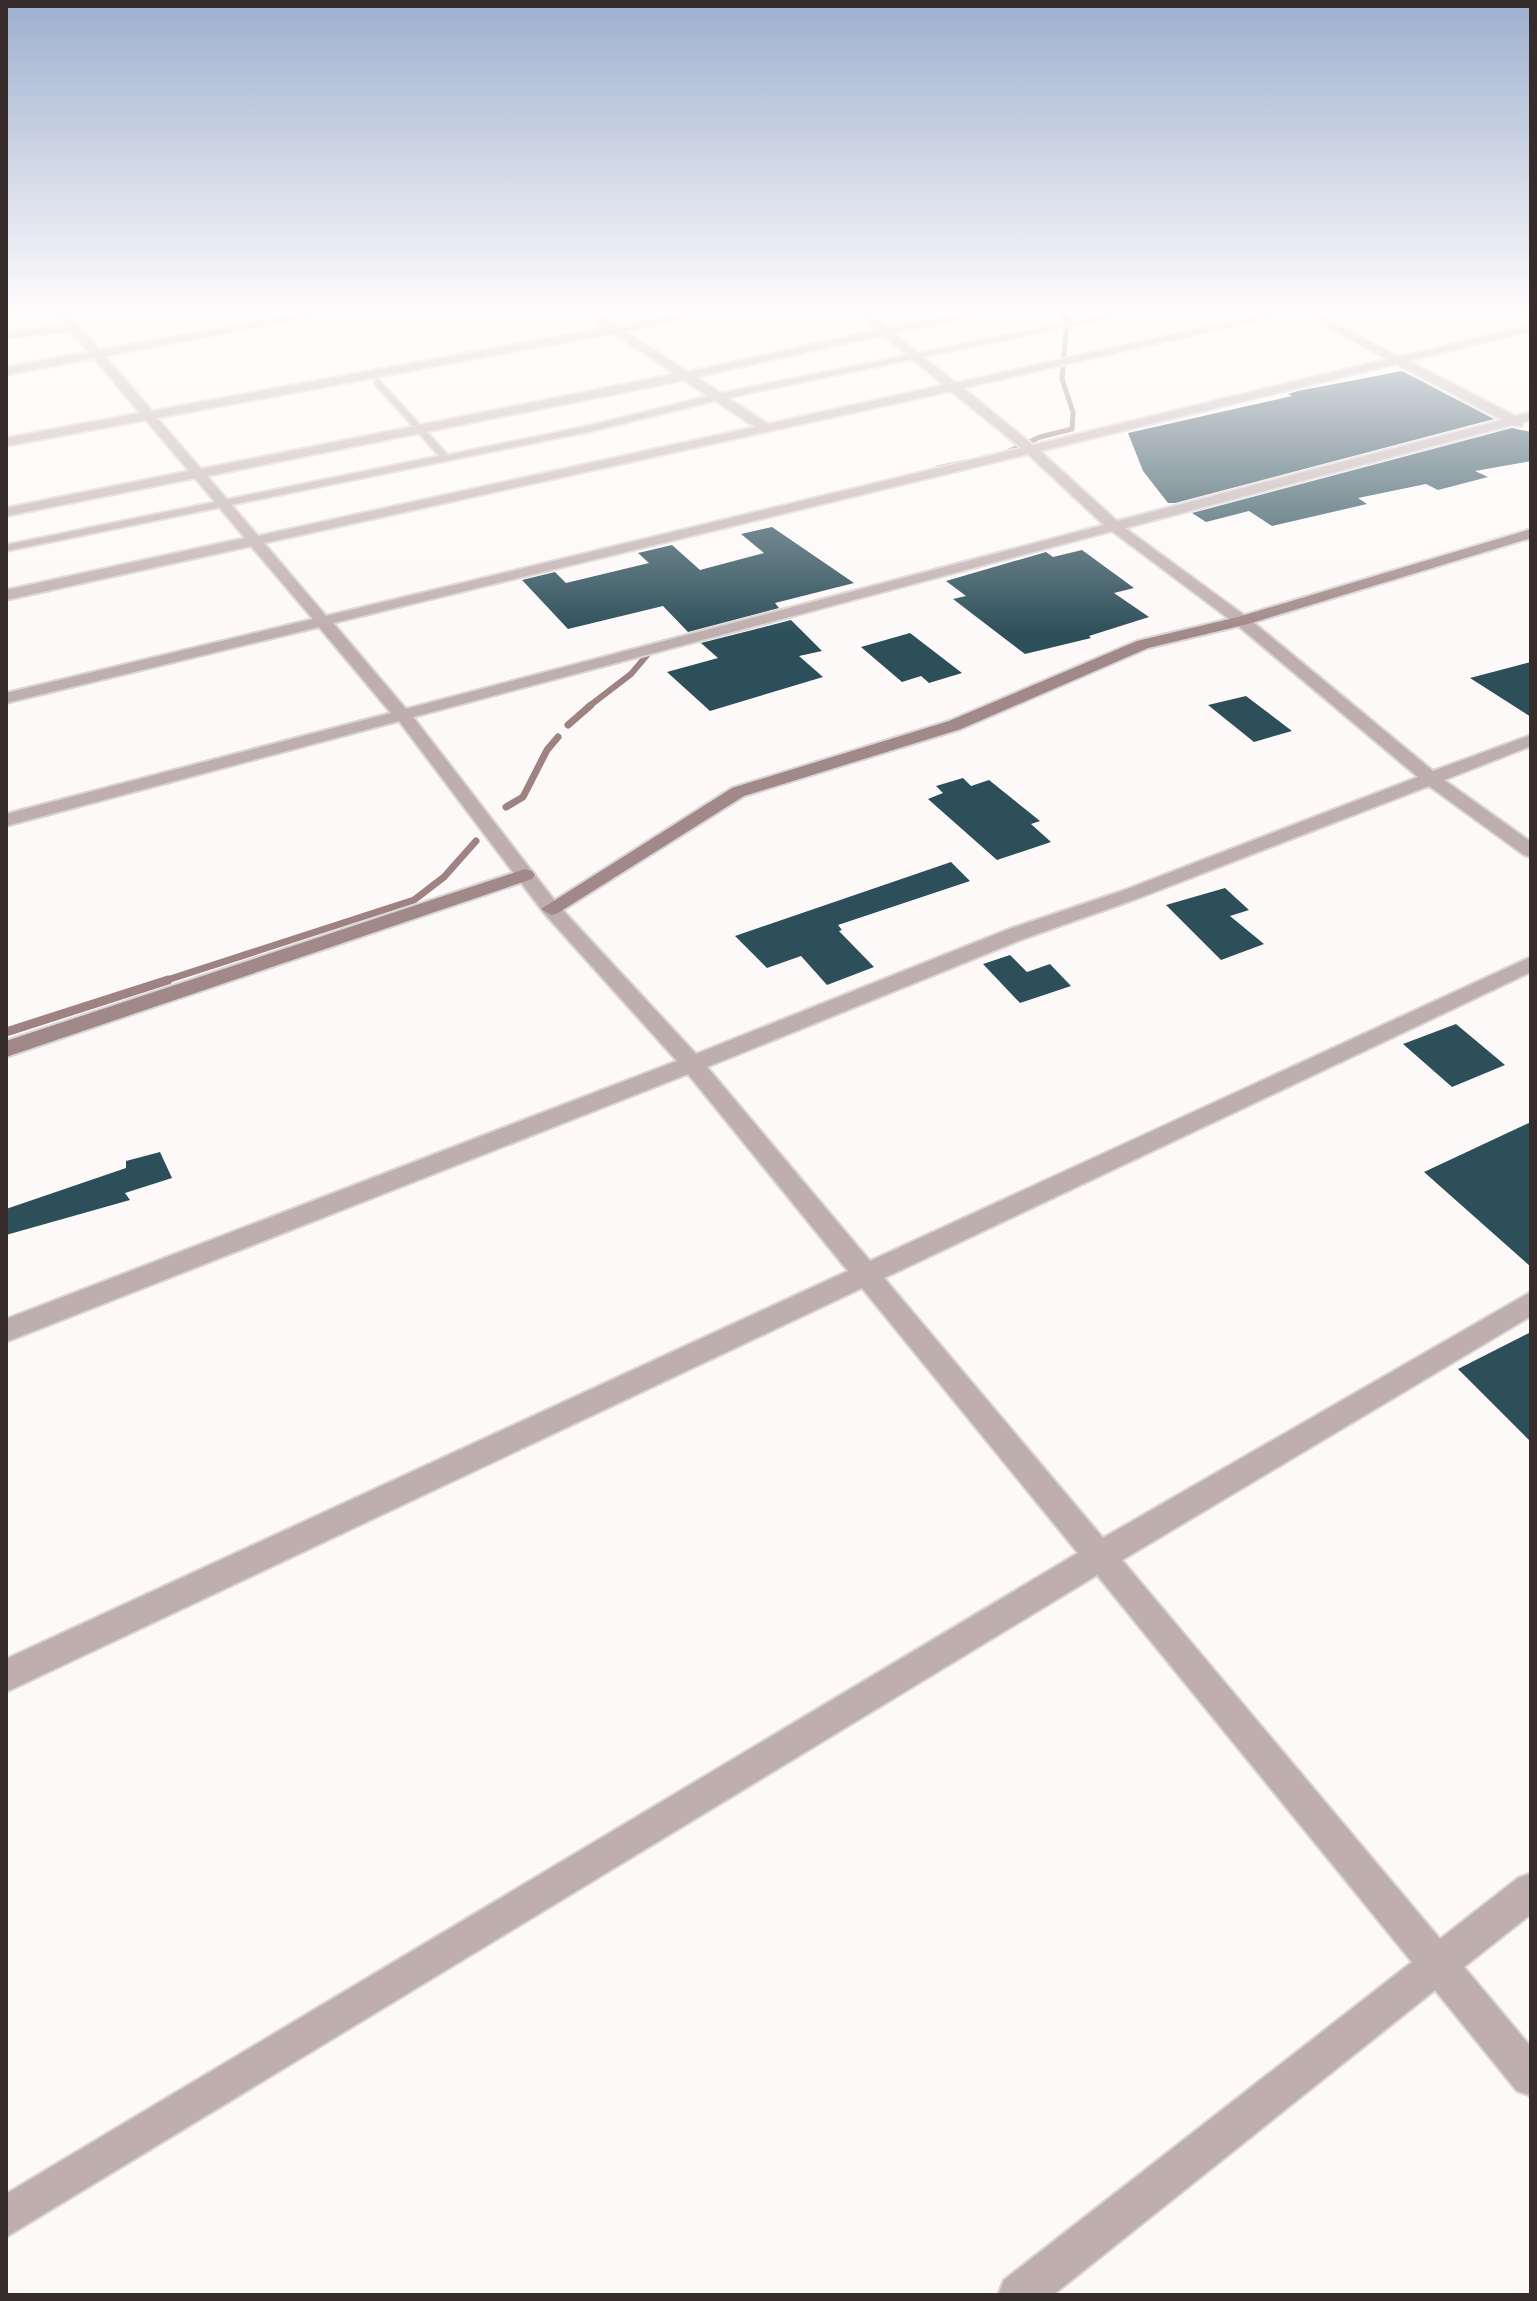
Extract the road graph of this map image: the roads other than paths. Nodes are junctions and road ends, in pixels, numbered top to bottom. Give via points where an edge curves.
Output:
1 (121, 420) edge
2 (153, 420) edge
3 (414, 420) edge
4 (465, 420) edge
5 (623, 420) edge
6 (754, 420) edge
7 (797, 420) edge
8 (996, 420) edge
9 (1149, 420) edge
10 (1513, 420) edge
11 (1514, 420) edge
12 (764, 427) junction
13 (422, 429) junction
14 (1531, 429) edge
15 (6, 442) edge
16 (1030, 449) junction
17 (446, 458) junction
18 (198, 474) junction
19 (225, 503) junction
20 (6, 512) edge
21 (1114, 526) junction
22 (1531, 533) edge
23 (255, 541) junction
24 (6, 548) edge
25 (6, 595) edge
26 (322, 619) junction
27 (1242, 621) junction
28 (6, 698) edge
29 (401, 714) junction
30 (1531, 740) edge
31 (1430, 778) junction
32 (6, 820) edge
33 (1531, 851) edge
34 (525, 875) junction
35 (551, 909) junction
36 (1531, 964) edge
37 (6, 1049) edge
38 (692, 1064) junction
39 (865, 1275) junction
40 (1531, 1303) edge
41 (6, 1331) edge
42 (1099, 1557) junction
43 (6, 1676) edge
44 (1531, 1891) edge
45 (1437, 1965) junction
46 (1531, 2077) edge
47 (6, 2217) edge
48 (1019, 2295) edge

1 - 15 street
2 - 18 street
3 - 13 lane
4 - 13 street
5 - 17 lane
6 - 12 street
7 - 12 street
8 - 16 street
9 - 16 street
10 - 21 street
11 - 14 street
12 - 23 street
13 - 17 lane
13 - 18 street
16 - 21 street
16 - 26 street
17 - 19 lane
18 - 19 street
18 - 20 street
19 - 23 street
19 - 24 lane
21 - 27 street
21 - 29 street
22 - 27 street
23 - 25 street
23 - 26 street
26 - 28 street
26 - 29 street
27 - 31 street
27 - 35 street via 1143,644 955,725 738,792
29 - 32 street
29 - 34 street
30 - 31 street
31 - 33 street
31 - 38 street via 1016,934
34 - 35 street
34 - 37 street
35 - 38 street
36 - 39 street
38 - 39 street
38 - 41 street
39 - 42 street
39 - 43 street
40 - 42 street
42 - 45 street
42 - 47 street
44 - 45 street
45 - 46 street
45 - 48 street

